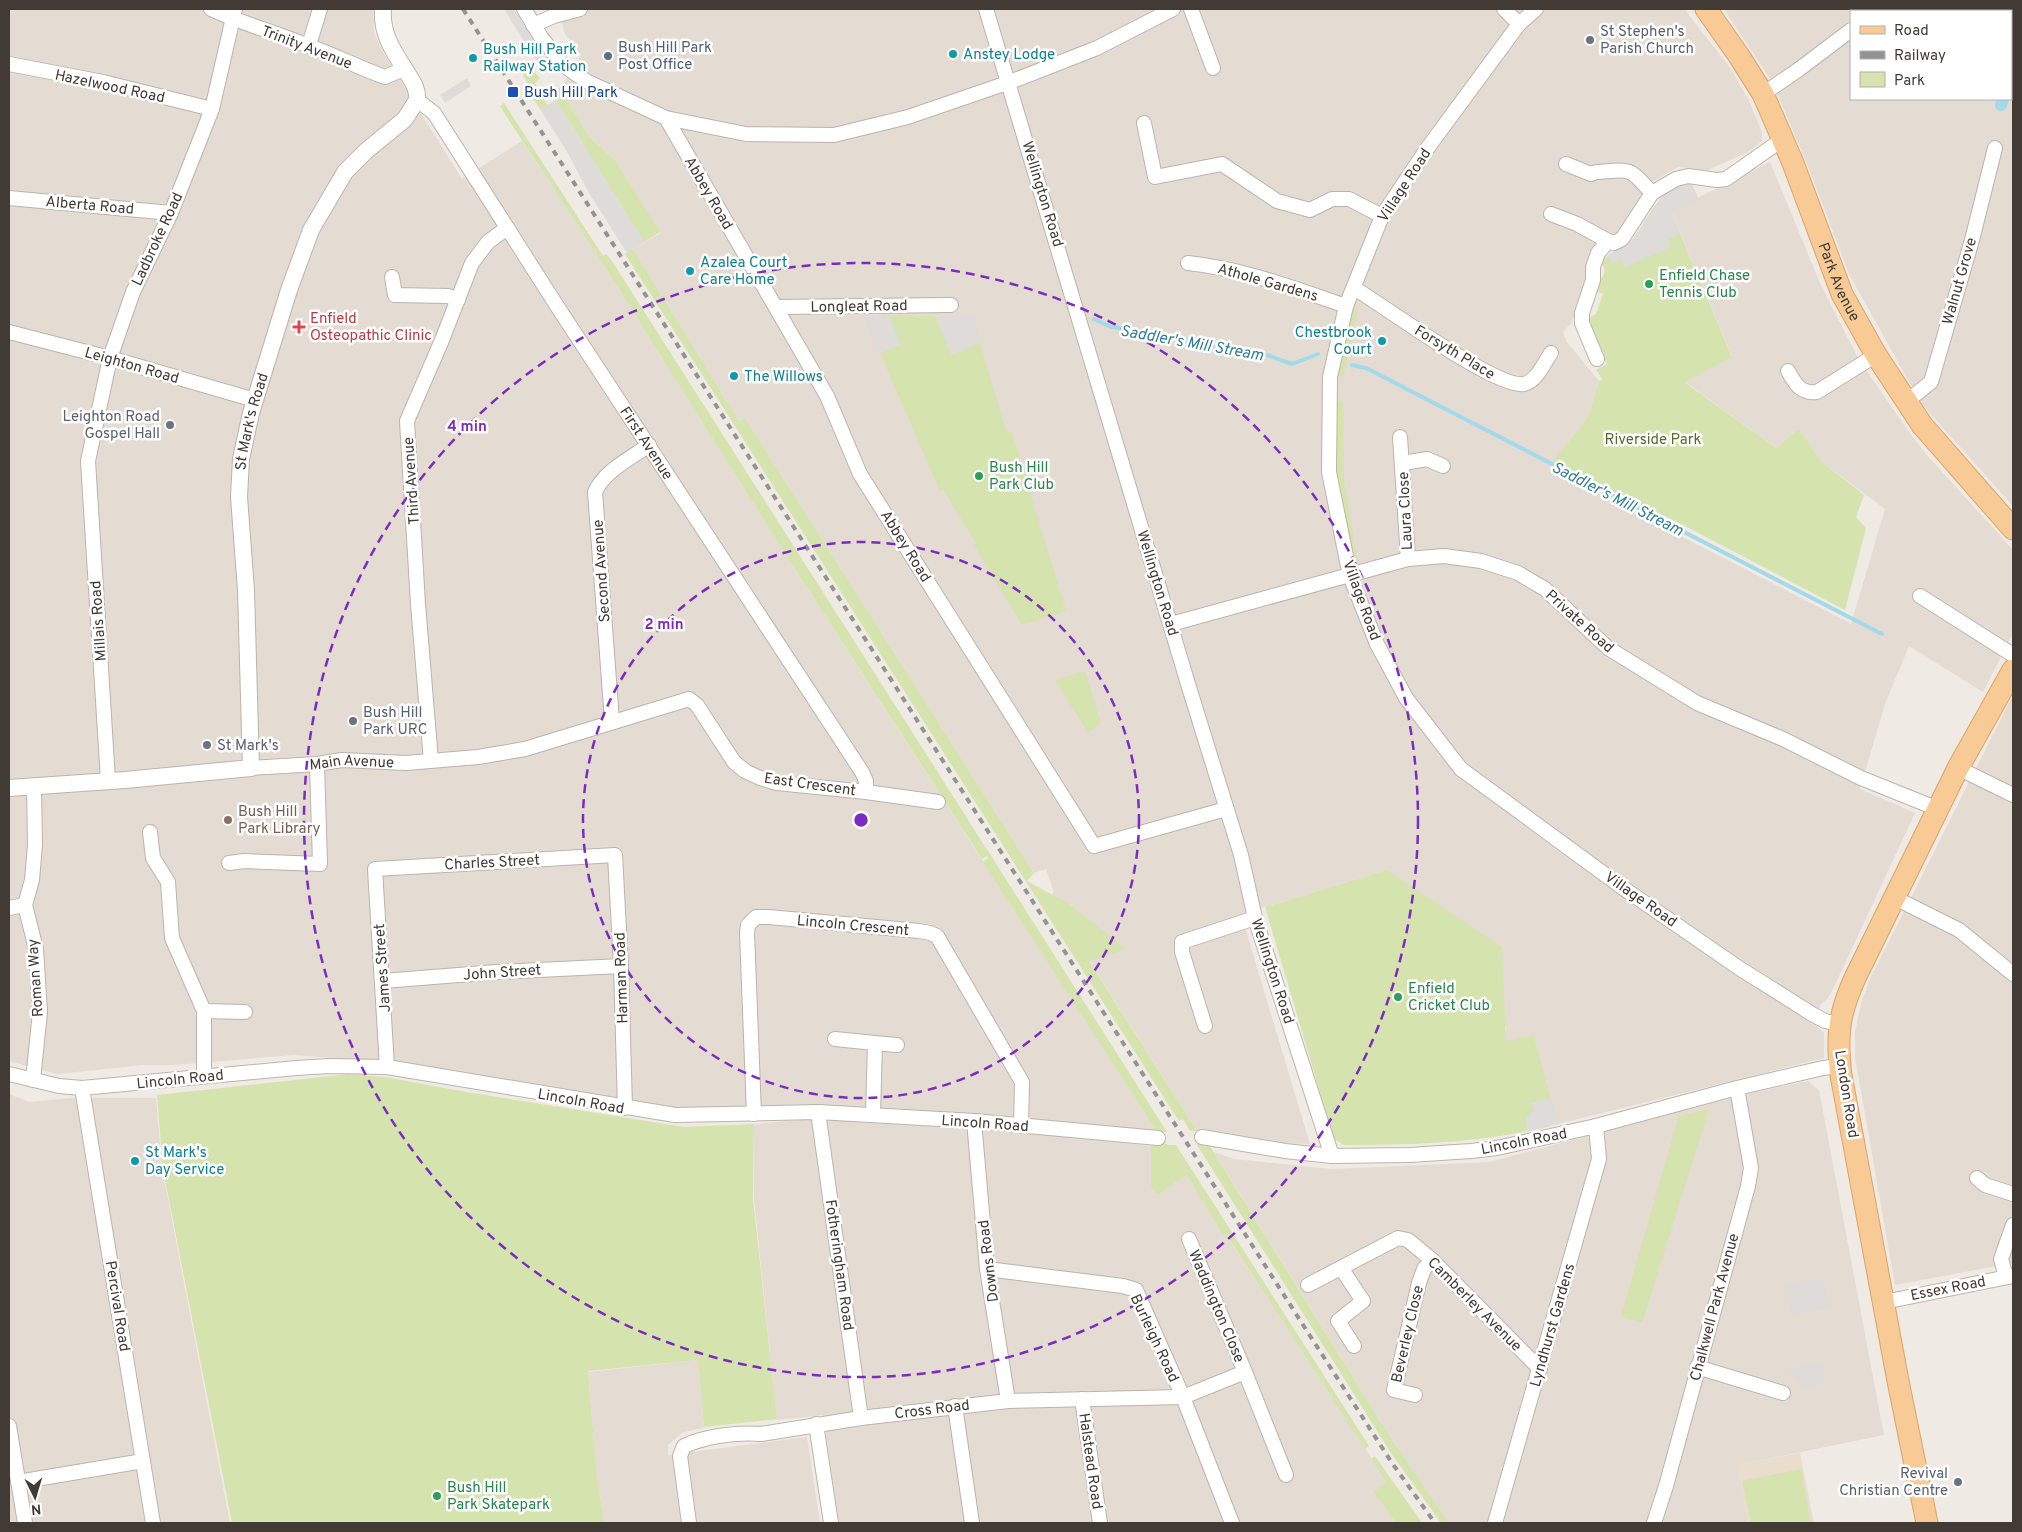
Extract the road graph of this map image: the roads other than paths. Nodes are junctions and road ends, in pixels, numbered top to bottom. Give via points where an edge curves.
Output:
1 (211, 9) edge
2 (320, 9) edge
3 (383, 9) edge
4 (524, 9) edge
5 (580, 9) edge
6 (986, 9) edge
7 (1173, 9) edge
8 (1191, 9) edge
9 (1504, 9) edge
10 (1536, 9) edge
11 (1706, 9) edge
12 (233, 14) edge
13 (1519, 24) junction
14 (533, 25) junction
15 (1850, 31) edge
16 (309, 46) junction
17 (9, 64) edge
18 (1214, 68) dead end
19 (404, 69) junction
20 (1010, 82) junction
21 (1763, 94) junction
22 (417, 100) junction
23 (212, 109) junction
24 (666, 118) junction
25 (1144, 123) dead end
26 (1783, 139) junction
27 (1995, 148) dead end
28 (1566, 164) dead end
29 (1652, 193) junction
30 (9, 198) edge
31 (171, 212) junction
32 (1551, 214) dead end
33 (1382, 216) junction
34 (507, 228) junction
35 (1608, 241) junction
36 (1188, 263) dead end
37 (392, 277) dead end
38 (1354, 288) junction
39 (458, 300) junction
40 (945, 302) dead end
41 (1346, 306) junction
42 (776, 307) junction
43 (9, 332) edge
44 (1551, 353) dead end
45 (1876, 355) junction
46 (110, 358) junction
47 (1597, 358) dead end
48 (1788, 371) dead end
49 (255, 400) junction
50 (1906, 402) junction
51 (1400, 437) dead end
52 (649, 445) junction
53 (88, 461) joint
54 (1403, 462) junction
55 (1444, 466) dead end
56 (2013, 529) edge
57 (1408, 559) junction
58 (1350, 576) junction
59 (1920, 596) dead end
60 (1171, 624) junction
61 (2013, 655) edge
62 (2013, 670) edge
63 (689, 699) joint
64 (612, 721) junction
65 (431, 761) junction
66 (317, 764) junction
67 (251, 768) junction
68 (1958, 768) junction
69 (108, 780) junction
70 (34, 787) junction
71 (9, 788) edge
72 (866, 792) junction
73 (2013, 795) edge
74 (938, 802) dead end
75 (1226, 809) junction
76 (1938, 809) junction
77 (150, 832) dead end
78 (609, 855) joint
79 (229, 863) dead end
80 (375, 868) joint
81 (1895, 898) junction
82 (25, 905) junction
83 (9, 908) edge
84 (1255, 918) junction
85 (621, 966) junction
86 (2013, 974) edge
87 (383, 981) junction
88 (204, 1012) junction
89 (245, 1012) dead end
90 (1840, 1024) junction
91 (1205, 1026) dead end
92 (835, 1039) dead end
93 (875, 1043) junction
94 (897, 1045) dead end
95 (1840, 1066) junction
96 (387, 1067) junction
97 (9, 1074) edge
98 (204, 1076) junction
99 (33, 1080) junction
100 (82, 1088) junction
101 (1737, 1088) junction
102 (625, 1108) junction
103 (818, 1112) junction
104 (754, 1114) junction
105 (873, 1115) junction
106 (974, 1121) junction
107 (1021, 1125) junction
108 (1596, 1126) junction
109 (1202, 1137) dead end
110 (1158, 1138) dead end
111 (1332, 1156) junction
112 (1977, 1178) dead end
113 (2013, 1194) edge
114 (2013, 1225) edge
115 (1189, 1239) dead end
116 (1432, 1260) junction
117 (1341, 1268) junction
118 (987, 1269) junction
119 (2010, 1276) edge
120 (1308, 1285) dead end
121 (1884, 1300) junction
122 (1354, 1346) dead end
123 (1697, 1367) junction
124 (1540, 1369) junction
125 (1245, 1372) junction
126 (1783, 1393) dead end
127 (1415, 1396) dead end
128 (1183, 1397) junction
129 (1082, 1400) junction
130 (1008, 1401) junction
131 (955, 1406) junction
132 (861, 1418) junction
133 (816, 1424) junction
134 (9, 1426) edge
135 (143, 1461) junction
136 (1286, 1475) dead end
137 (18, 1482) junction
138 (25, 1523) edge
139 (153, 1523) edge
140 (689, 1523) edge
141 (832, 1523) edge
142 (972, 1523) edge
143 (1100, 1523) edge
144 (1232, 1523) edge
145 (1495, 1523) edge
146 (1654, 1523) edge
147 (1927, 1523) edge

1 - 12 street, Trinity Avenue
2 - 16 street
3 - 19 street via 386,38
4 - 14 street
5 - 14 street
6 - 20 street, Wellington Road
7 - 20 street via 1097,48
8 - 18 street
9 - 13 street
10 - 13 street, Village Road
11 - 21 main road, Park Avenue
12 - 16 street, Trinity Avenue
12 - 23 street, Ladbroke Road
13 - 33 street, Village Road
14 - 24 street via 562,64 586,81
15 - 21 street
16 - 19 street, Trinity Avenue via 385,76
17 - 23 street, Hazelwood Road via 103,82
19 - 22 street via 415,87
20 - 24 street via 908,117 834,134 746,134
20 - 60 street, Wellington Road
21 - 26 main road, Park Avenue
22 - 34 street, First Avenue via 434,113
22 - 49 street, St Mark's Road via 405,119 345,172 311,230
23 - 31 street, Ladbroke Road
24 - 42 street, Abbey Road
25 - 33 street via 1155,177 1222,164 1276,202 1310,210 1332,199 1349,199
26 - 29 street via 1726,179 1688,176
26 - 45 main road, Park Avenue via 1845,301
27 - 50 street, Walnut Grove via 1931,382
28 - 29 street via 1591,174 1621,169 1631,171
29 - 35 street via 1622,239
30 - 31 street, Alberta Road
31 - 46 street, Ladbroke Road via 132,292
32 - 35 street
33 - 38 street, Village Road
34 - 39 street, Third Avenue via 479,252
34 - 52 street, First Avenue
35 - 47 street via 1598,253 1593,267 1582,314 1582,323
36 - 41 street, Athole Gardens via 1221,267
37 - 39 street via 396,295 448,296
38 - 41 street, Village Road
38 - 44 street, Forsyth Place via 1501,380 1514,384 1529,382
39 - 65 street, Third Avenue via 407,421
40 - 42 street, Longleat Road
41 - 58 street, Village Road via 1330,377 1329,472
42 - 75 street, Abbey Road via 827,396 860,474 1094,846
43 - 46 street, Leighton Road
45 - 48 street via 1817,392 1800,389
45 - 50 main road, Park Avenue
46 - 49 street, Leighton Road
46 - 53 street, Ladbroke Road
49 - 67 street, St Mark's Road via 241,459 239,497 246,590
50 - 56 main road, Park Avenue
51 - 54 street, Laura Close
52 - 64 street, Second Avenue via 606,476 595,492
52 - 72 street, First Avenue via 862,772
53 - 69 street, Millais Road
54 - 55 street, Laura Close via 1427,459
54 - 57 street, Laura Close
57 - 58 street, Private Road
57 - 76 street, Private Road via 1444,556 1481,561 1518,573 1545,589 1608,648 1697,703 1783,739 1861,778
58 - 60 street, Private Road
58 - 90 street, Village Road via 1377,644 1406,698 1461,769 1739,968 1812,1014
59 - 61 street
60 - 75 street, Wellington Road
62 - 68 main road, London Road
63 - 64 street, Main Avenue
63 - 72 street, East Crescent via 698,705 734,762 745,771 777,783
64 - 65 street, Main Avenue via 525,749
65 - 66 street, Main Avenue via 342,760
66 - 67 street, Main Avenue
66 - 79 street via 320,864
67 - 69 street, Main Avenue
68 - 73 street
68 - 76 main road, London Road
69 - 70 street, Main Avenue
70 - 71 street, Main Avenue
70 - 82 street, Roman Way via 35,845 32,880
72 - 74 street, East Crescent
75 - 84 street, Wellington Road
76 - 81 main road, London Road
77 - 88 street via 153,858 168,882 172,938
78 - 80 street, Charles Street
78 - 85 street, Harman Road via 615,855
80 - 87 street, James Street
81 - 86 street via 1959,930
81 - 90 main road, London Road via 1852,986
82 - 83 street
82 - 99 street, Roman Way via 36,949 40,1012
84 - 91 street via 1182,942 1182,952
84 - 111 street, Wellington Road
85 - 87 street, John Street
85 - 102 street, Harman Road
87 - 96 street, James Street
88 - 89 street
88 - 98 street
90 - 95 main road, London Road
92 - 93 street
93 - 94 street
93 - 105 street
95 - 101 street, Lincoln Road
95 - 121 main road, London Road
96 - 98 street, Lincoln Road via 313,1067
96 - 102 street, Lincoln Road
97 - 99 street, Lincoln Road
98 - 100 street, Lincoln Road
99 - 100 street, Lincoln Road
100 - 135 street, Percival Road
101 - 108 street, Lincoln Road
101 - 123 street, Chalkwell Park Avenue via 1751,1168
102 - 104 street, Lincoln Road via 675,1116
103 - 104 street, Lincoln Road
103 - 105 street, Lincoln Road
103 - 132 street, Fotheringham Road
104 - 107 street, Lincoln Crescent via 747,933 748,925 756,917 769,917 930,932 937,936 1022,1082
105 - 106 street, Lincoln Road
106 - 107 street, Lincoln Road
106 - 118 street, Downs Road
107 - 110 street, Lincoln Road
108 - 111 street, Lincoln Road via 1498,1148 1410,1155
108 - 124 street, Lyndhurst Gardens via 1599,1159
109 - 111 street, Lincoln Road
112 - 113 street via 1985,1185
114 - 119 street via 2001,1259
115 - 125 street, Waddington Close
116 - 117 street, Camberley Avenue via 1408,1240 1398,1238
116 - 124 street, Camberley Avenue
116 - 127 street, Beverley Close via 1419,1283 1394,1390
117 - 120 street
117 - 122 street via 1363,1301 1338,1322
118 - 128 street, Burleigh Road via 1136,1290
118 - 130 street, Downs Road
119 - 121 street, Essex Road
121 - 147 main road, London Road
123 - 126 street
123 - 146 street, Chalkwell Park Avenue
124 - 145 street, Lyndhurst Gardens
125 - 128 street, Waddington Close
125 - 136 street, Waddington Close
128 - 129 street, Cross Road
128 - 144 street, Burleigh Road
129 - 130 street, Cross Road
129 - 143 street, Halstead Road
130 - 131 street, Cross Road
131 - 132 street, Cross Road
131 - 142 street
132 - 133 street, Cross Road
133 - 140 street, Cross Road via 761,1434 696,1440 684,1446 680,1456
133 - 141 street
134 - 137 street
135 - 137 street
135 - 139 street, Percival Road
137 - 138 street

